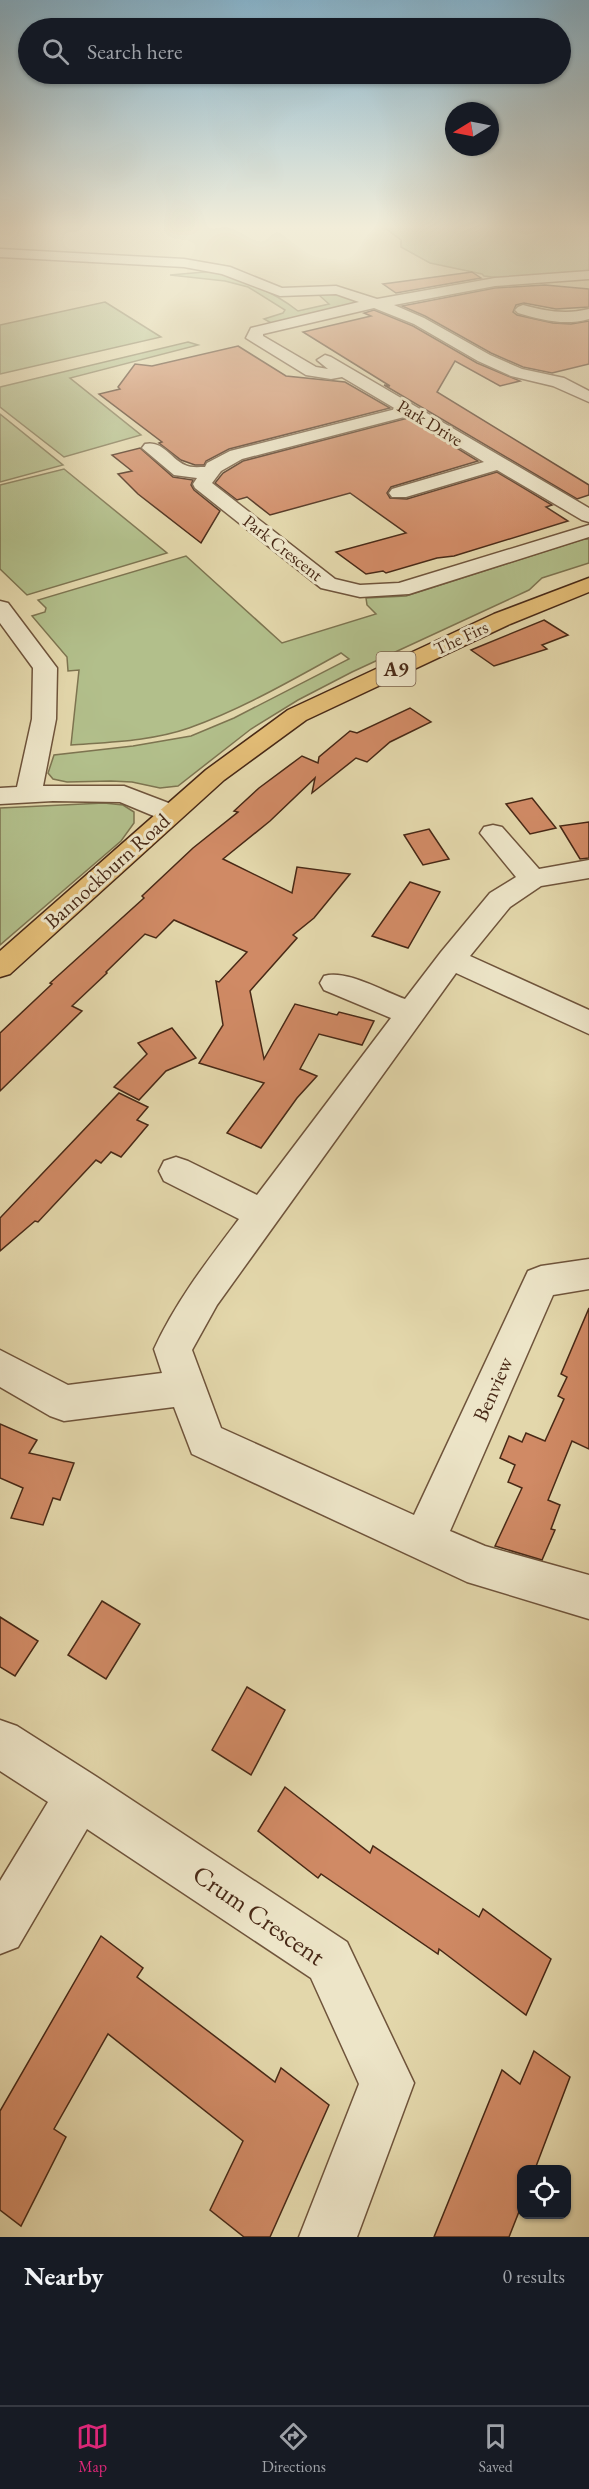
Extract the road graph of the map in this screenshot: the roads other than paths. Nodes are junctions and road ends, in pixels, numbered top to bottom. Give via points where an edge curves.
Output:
1 (278, 332) edge
2 (439, 332) edge
3 (579, 376) dead end
4 (558, 382) junction
5 (589, 397) edge
6 (408, 411) junction
7 (151, 448) dead end
8 (497, 464) junction
9 (208, 473) junction
10 (399, 493) dead end
11 (589, 516) edge
12 (589, 531) edge
13 (589, 584) edge
14 (0, 608) edge
15 (214, 775) joint
16 (28, 794) junction
17 (0, 796) edge
18 (170, 813) junction
19 (493, 833) dead end
20 (589, 869) edge
21 (533, 879) junction
22 (451, 959) junction
23 (0, 967) edge
24 (335, 983) dead end
25 (411, 1014) junction
26 (589, 1023) edge
27 (176, 1171) dead end
28 (263, 1214) junction
29 (589, 1274) edge
30 (0, 1366) edge
31 (187, 1388) junction
32 (424, 1541) junction
33 (589, 1597) edge
34 (0, 1743) edge
35 (80, 1794) junction
36 (0, 1929) edge
37 (328, 2237) edge

1 - 6 street, Park Drive
2 - 4 street via 517,373
3 - 4 street
4 - 5 street
6 - 8 street, Park Drive
6 - 9 street via 236,455
7 - 9 street via 181,471
8 - 10 street
8 - 11 street, Park Drive
9 - 12 street, Park Crescent via 202,484 328,584 345,589 401,589
13 - 15 main road, The Firs / A9 via 502,619 297,715
14 - 16 street via 45,668 44,719
15 - 18 main road, Bannockburn Road / A9
16 - 17 street
16 - 18 street via 124,794
18 - 23 main road, Bannockburn Road / A9
19 - 21 street
20 - 21 street
21 - 22 street via 500,900
22 - 25 street
22 - 26 street
24 - 25 street
25 - 28 street
27 - 28 street
28 - 31 street via 204,1294 173,1349
29 - 32 street, Benview via 541,1282
30 - 31 street via 64,1403
31 - 32 street via 206,1441
32 - 33 street via 482,1567
34 - 35 street, Crum Crescent
35 - 36 street
35 - 37 street, Crum Crescent via 329,1960 387,2083

